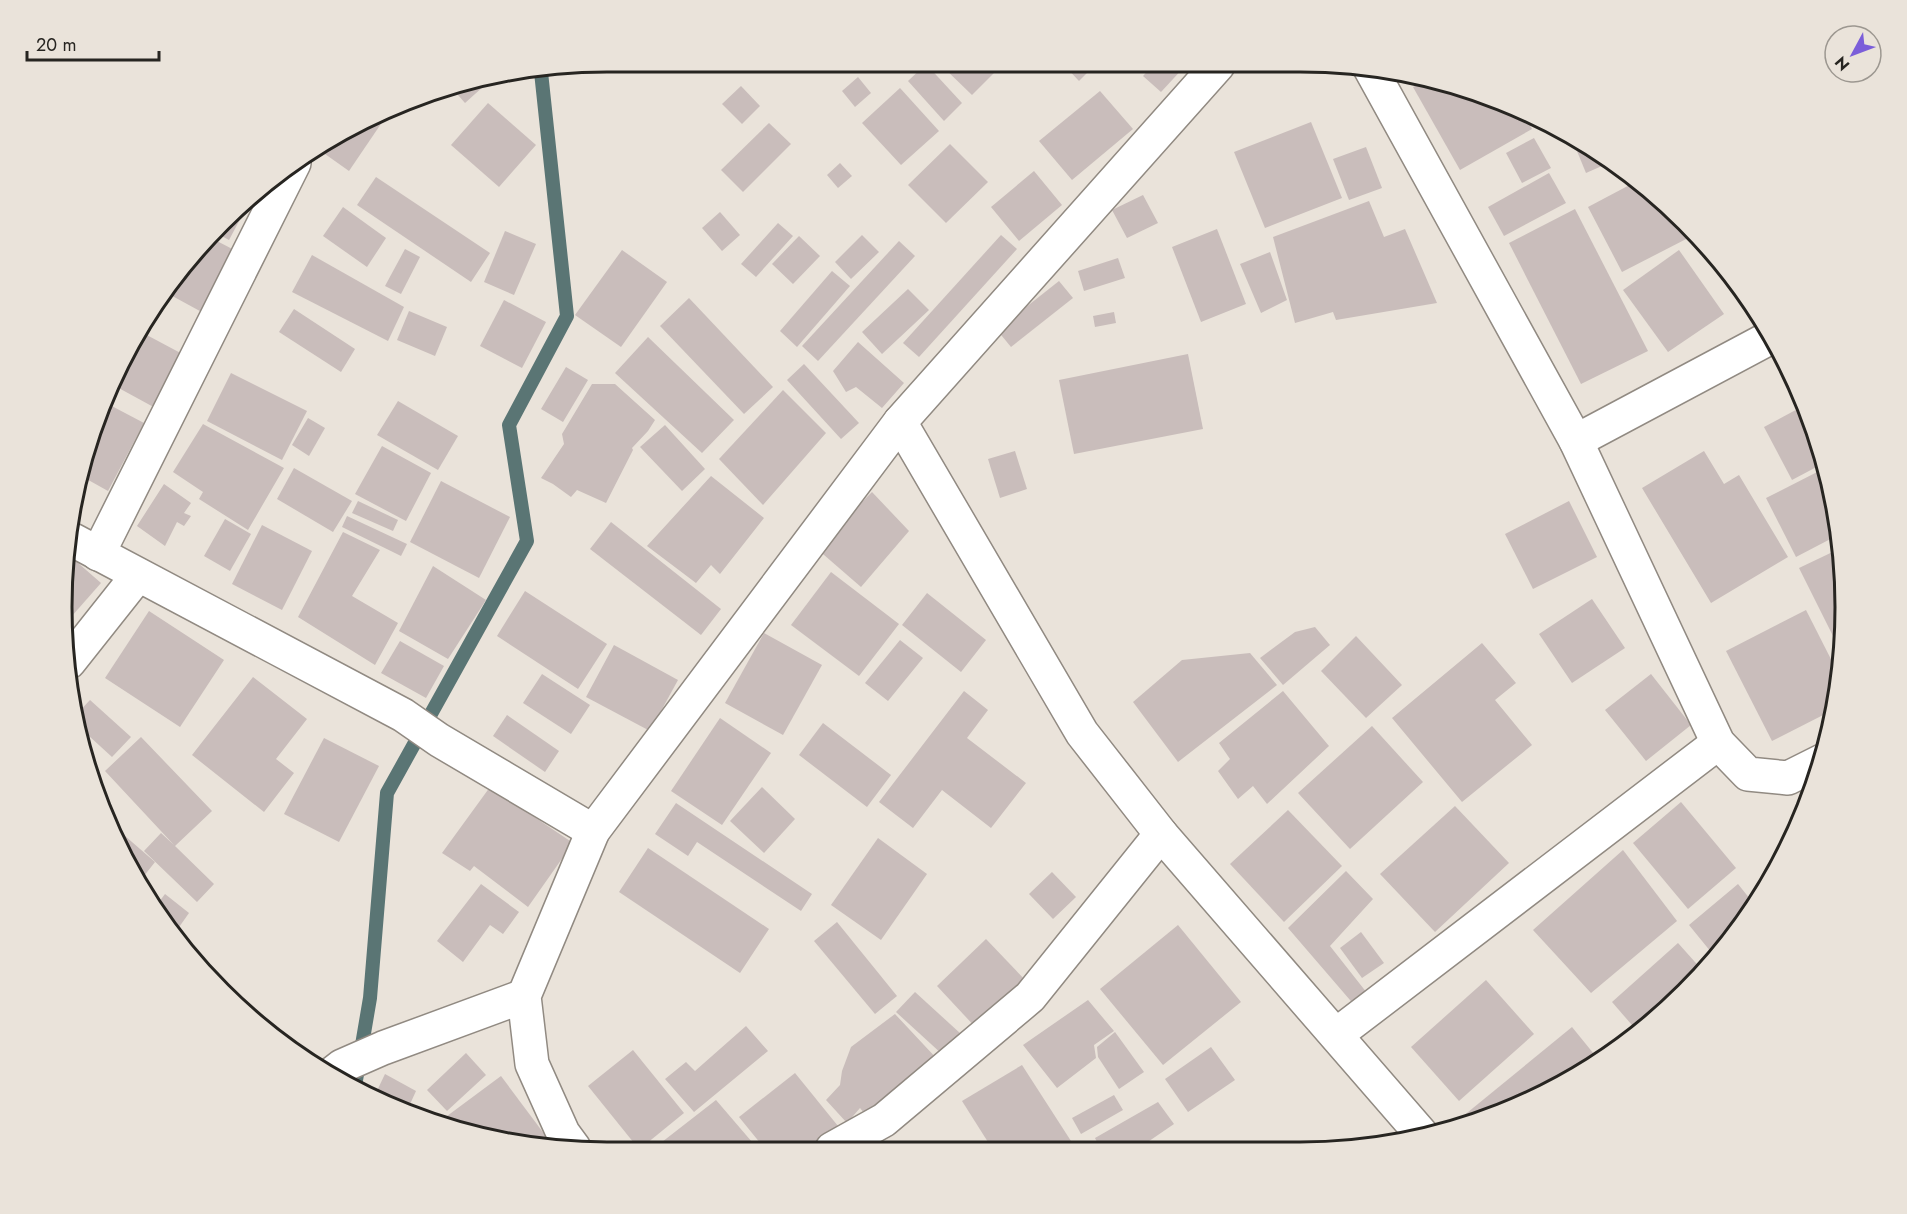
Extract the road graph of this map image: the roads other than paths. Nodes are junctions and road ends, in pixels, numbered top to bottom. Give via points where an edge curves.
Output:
1 (1212, 72) edge
2 (1376, 78) edge
3 (284, 180) edge
4 (1764, 341) edge
5 (900, 422) junction
6 (1576, 441) junction
7 (85, 547) edge
8 (138, 575) junction
9 (74, 655) edge
10 (1718, 743) junction
11 (1811, 767) edge
12 (593, 831) junction
13 (1161, 834) junction
14 (524, 996) junction
15 (1336, 1035) junction
16 (338, 1069) edge
17 (1417, 1129) edge
18 (569, 1141) edge
19 (845, 1142) edge

1 - 5 street
2 - 6 street
3 - 7 street
4 - 6 street
5 - 12 street
5 - 13 street via 1082,733
6 - 10 street
7 - 8 street
8 - 9 street
8 - 12 street via 403,715
10 - 11 street via 1748,774 1788,778
10 - 15 street
12 - 14 street
13 - 15 street
13 - 19 street via 1030,997 884,1120
14 - 16 street via 384,1048
14 - 18 street via 532,1064
15 - 17 street

